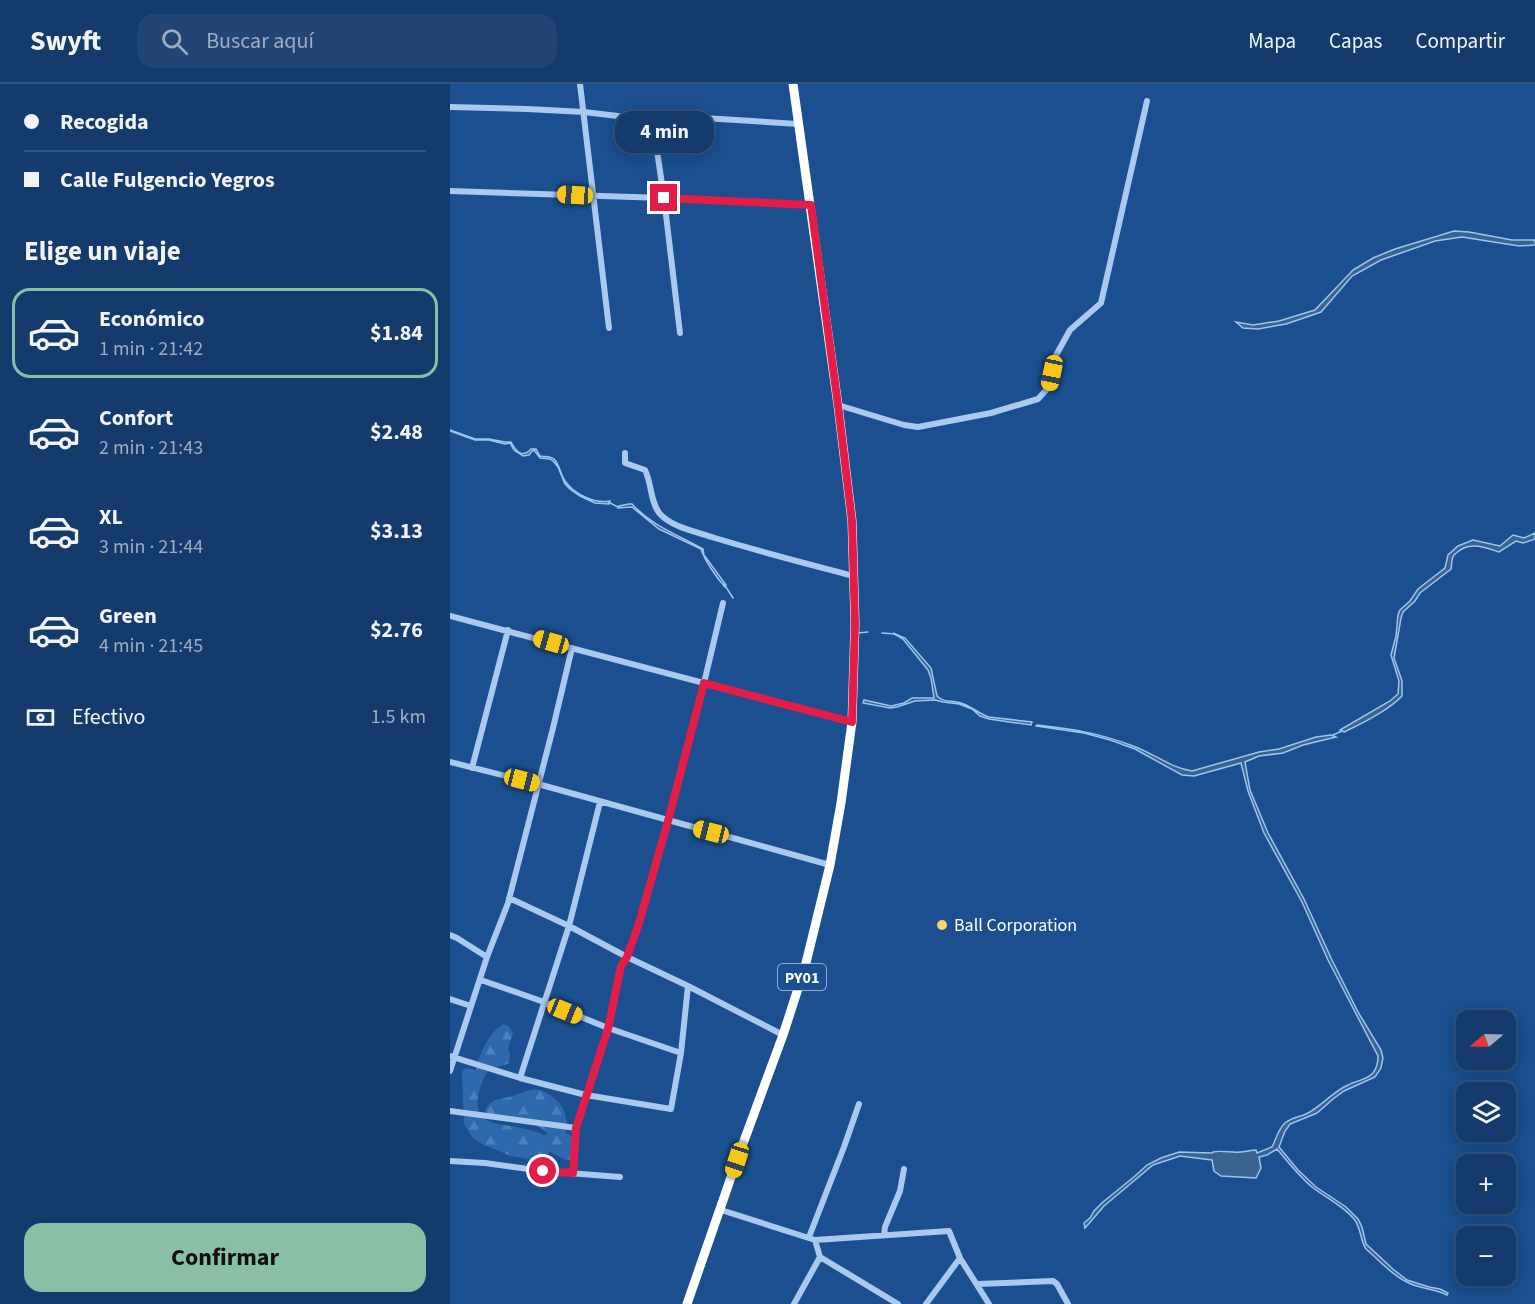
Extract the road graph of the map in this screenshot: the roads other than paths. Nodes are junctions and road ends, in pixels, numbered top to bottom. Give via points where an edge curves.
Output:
1 (580, 84) edge
2 (793, 84) edge
3 (1147, 101) dead end
4 (450, 107) edge
5 (584, 112) junction
6 (652, 117) junction
7 (798, 124) junction
8 (450, 191) edge
9 (593, 196) junction
10 (664, 198) junction
11 (811, 205) junction
12 (609, 328) dead end
13 (680, 333) dead end
14 (838, 405) junction
15 (625, 453) dead end
16 (854, 576) junction
17 (723, 603) dead end
18 (450, 616) edge
19 (508, 630) junction
20 (572, 648) junction
21 (704, 683) junction
22 (852, 722) junction
23 (450, 762) edge
24 (472, 768) junction
25 (538, 784) junction
26 (600, 802) junction
27 (668, 821) junction
28 (830, 865) junction
29 (509, 898) junction
30 (569, 926) junction
31 (450, 935) edge
32 (488, 957) junction
33 (627, 957) junction
34 (481, 980) junction
35 (688, 986) junction
36 (450, 999) edge
37 (544, 1002) junction
38 (471, 1006) junction
39 (608, 1029) junction
40 (783, 1035) junction
41 (681, 1053) junction
42 (452, 1057) edge
43 (450, 1071) edge
44 (520, 1078) junction
45 (586, 1095) junction
46 (859, 1104) dead end
47 (450, 1111) edge
48 (576, 1128) junction
49 (450, 1161) edge
50 (904, 1170) dead end
51 (573, 1173) junction
52 (620, 1177) dead end
53 (721, 1210) junction
54 (884, 1235) junction
55 (812, 1238) junction
56 (820, 1257) junction
57 (960, 1258) junction
58 (977, 1284) junction
59 (687, 1304) edge
60 (794, 1304) edge
61 (898, 1304) edge
62 (926, 1304) edge
63 (989, 1304) edge
64 (1068, 1304) edge

1 - 5 street
2 - 7 highway, PY01
3 - 14 street via 1101,303 1070,330 1055,357 1048,388 1038,399 918,427
4 - 5 street
5 - 6 street
5 - 9 street
6 - 7 street
6 - 10 street
7 - 11 highway, PY01
8 - 9 street
9 - 10 street
9 - 12 street
10 - 11 street
10 - 13 street
11 - 14 highway, PY01
14 - 16 highway, PY01 via 852,521
15 - 16 street via 625,463 645,470 656,508 672,523
16 - 22 highway, PY01
17 - 21 street
18 - 19 street
19 - 20 street
19 - 24 street
20 - 21 street
20 - 25 street
21 - 22 street
21 - 27 street
22 - 28 highway, PY01
23 - 24 street
24 - 25 street
25 - 26 street
25 - 29 street
26 - 27 street
26 - 30 street
27 - 28 street
27 - 33 street
28 - 40 highway, PY01 via 805,967
29 - 30 street
29 - 32 street
30 - 33 street
30 - 37 street
31 - 32 street
32 - 34 street
33 - 35 street
33 - 39 street via 619,973
34 - 37 street
34 - 38 street
35 - 40 street
35 - 41 street
36 - 38 street
37 - 39 street
37 - 44 street
38 - 42 street
39 - 41 street
39 - 45 street
40 - 53 highway, PY01
41 - 45 street via 671,1109
42 - 43 street
42 - 44 street
44 - 45 street
45 - 48 street
46 - 55 street
47 - 48 street
48 - 51 street
49 - 51 street
50 - 54 street
51 - 52 street
53 - 55 street
53 - 59 highway, PY01
54 - 55 street
54 - 57 street via 949,1231
55 - 56 street
56 - 60 street
56 - 61 street
57 - 58 street
57 - 62 street
58 - 63 street
58 - 64 street via 1053,1281

